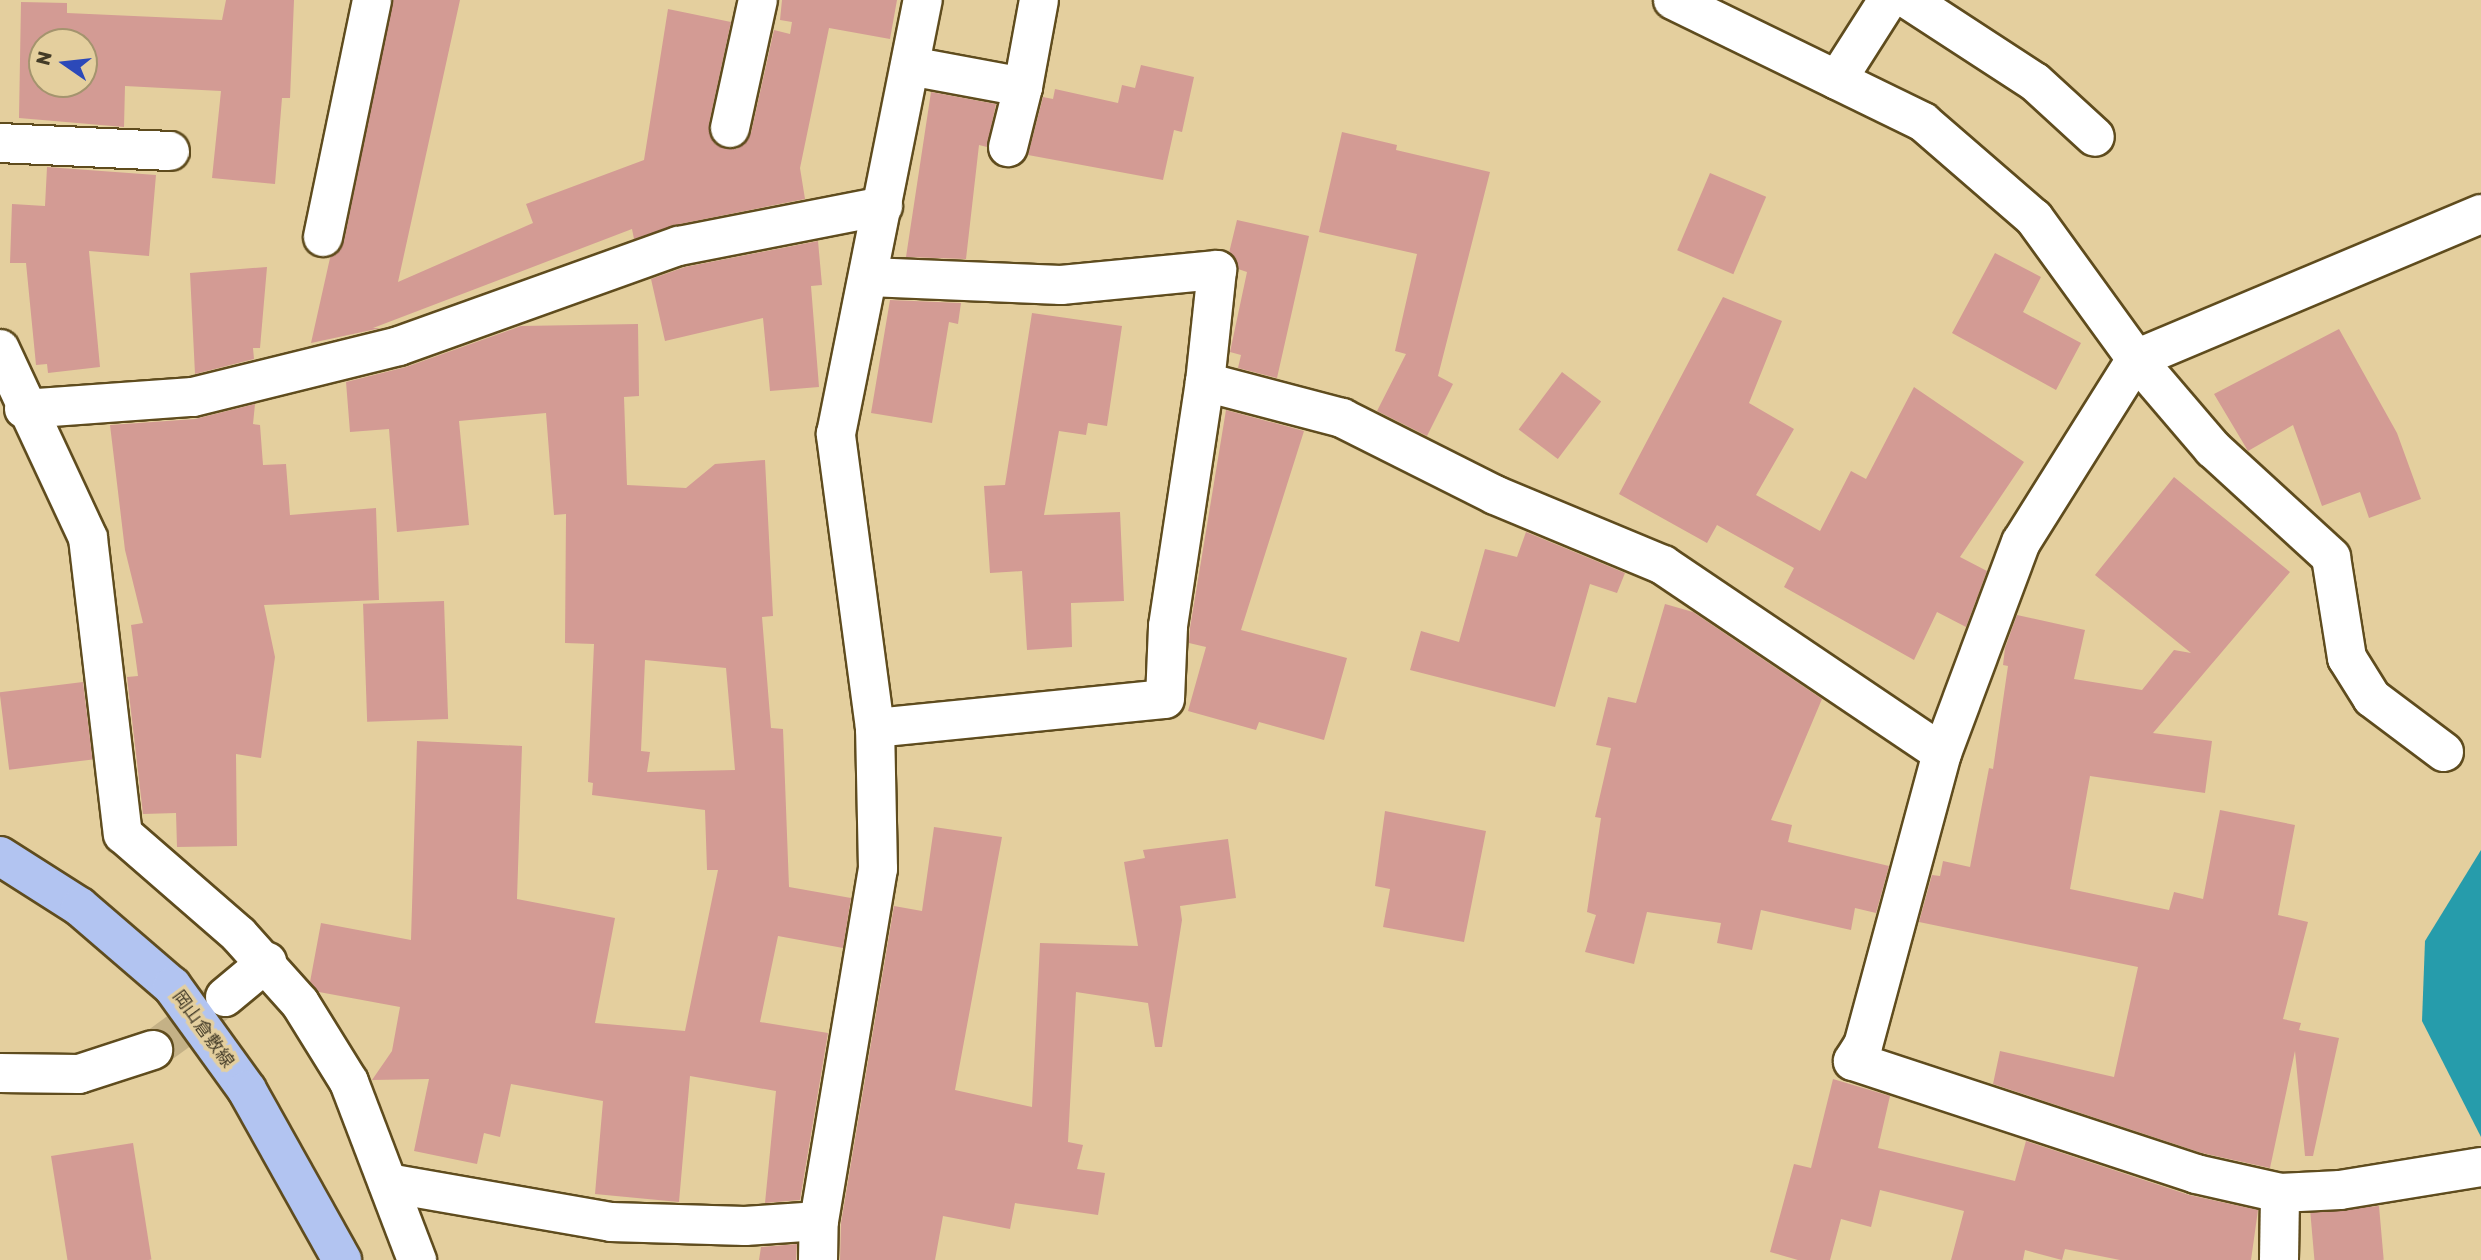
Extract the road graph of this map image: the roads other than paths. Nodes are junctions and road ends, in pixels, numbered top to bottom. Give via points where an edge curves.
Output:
1 (372, 0) edge
2 (758, 0) edge
3 (923, 0) edge
4 (1039, 0) edge
5 (1673, 0) edge
6 (1888, 0) edge
7 (1909, 0) edge
8 (910, 66) junction
9 (1837, 80) junction
10 (1023, 87) junction
11 (730, 128) dead end
12 (2095, 137) dead end
13 (0, 143) edge
14 (1008, 147) dead end
15 (170, 151) dead end
16 (883, 206) junction
17 (2481, 214) edge
18 (323, 237) dead end
19 (869, 277) junction
20 (0, 349) edge
21 (2136, 359) junction
22 (1205, 382) junction
23 (24, 409) junction
24 (875, 728) junction
25 (2444, 752) dead end
26 (1942, 753) junction
27 (0, 856) edge
28 (267, 962) junction
29 (225, 997) tunnel mouth
30 (153, 1050) tunnel mouth
31 (0, 1073) edge
32 (2481, 1167) edge
33 (388, 1183) junction
34 (2280, 1193) junction
35 (818, 1221) junction
36 (342, 1260) edge
37 (417, 1260) edge
38 (818, 1260) edge
39 (2279, 1260) edge

1 - 18 street
2 - 11 street
3 - 8 street
4 - 10 street
5 - 9 street
6 - 9 street
7 - 12 street via 2035,82
8 - 10 street
8 - 16 street
9 - 21 street via 1923,122 2034,218
10 - 14 street
13 - 15 street
16 - 19 street
16 - 23 street via 679,246 399,346 193,397
17 - 21 street
19 - 22 street via 1061,285 1217,270
19 - 24 street via 836,434
20 - 23 street
21 - 25 street via 2213,449 2331,557 2347,658 2372,698
21 - 26 street via 2021,542
22 - 24 street via 1168,626 1165,699
22 - 26 street via 1342,418 1495,495 1663,565
23 - 28 street via 73,499 88,538 123,834
24 - 35 street via 878,869
26 - 34 street via 1863,1045 1853,1061 2196,1174
27 - 36 main road, 岡山倉敷線 via 80,907 172,986 247,1090
28 - 29 street
28 - 33 street via 300,1003 349,1082
30 - 31 street via 79,1074
32 - 34 street via 2340,1190
33 - 35 street via 611,1222 745,1226
33 - 37 street
34 - 39 street
35 - 38 street

